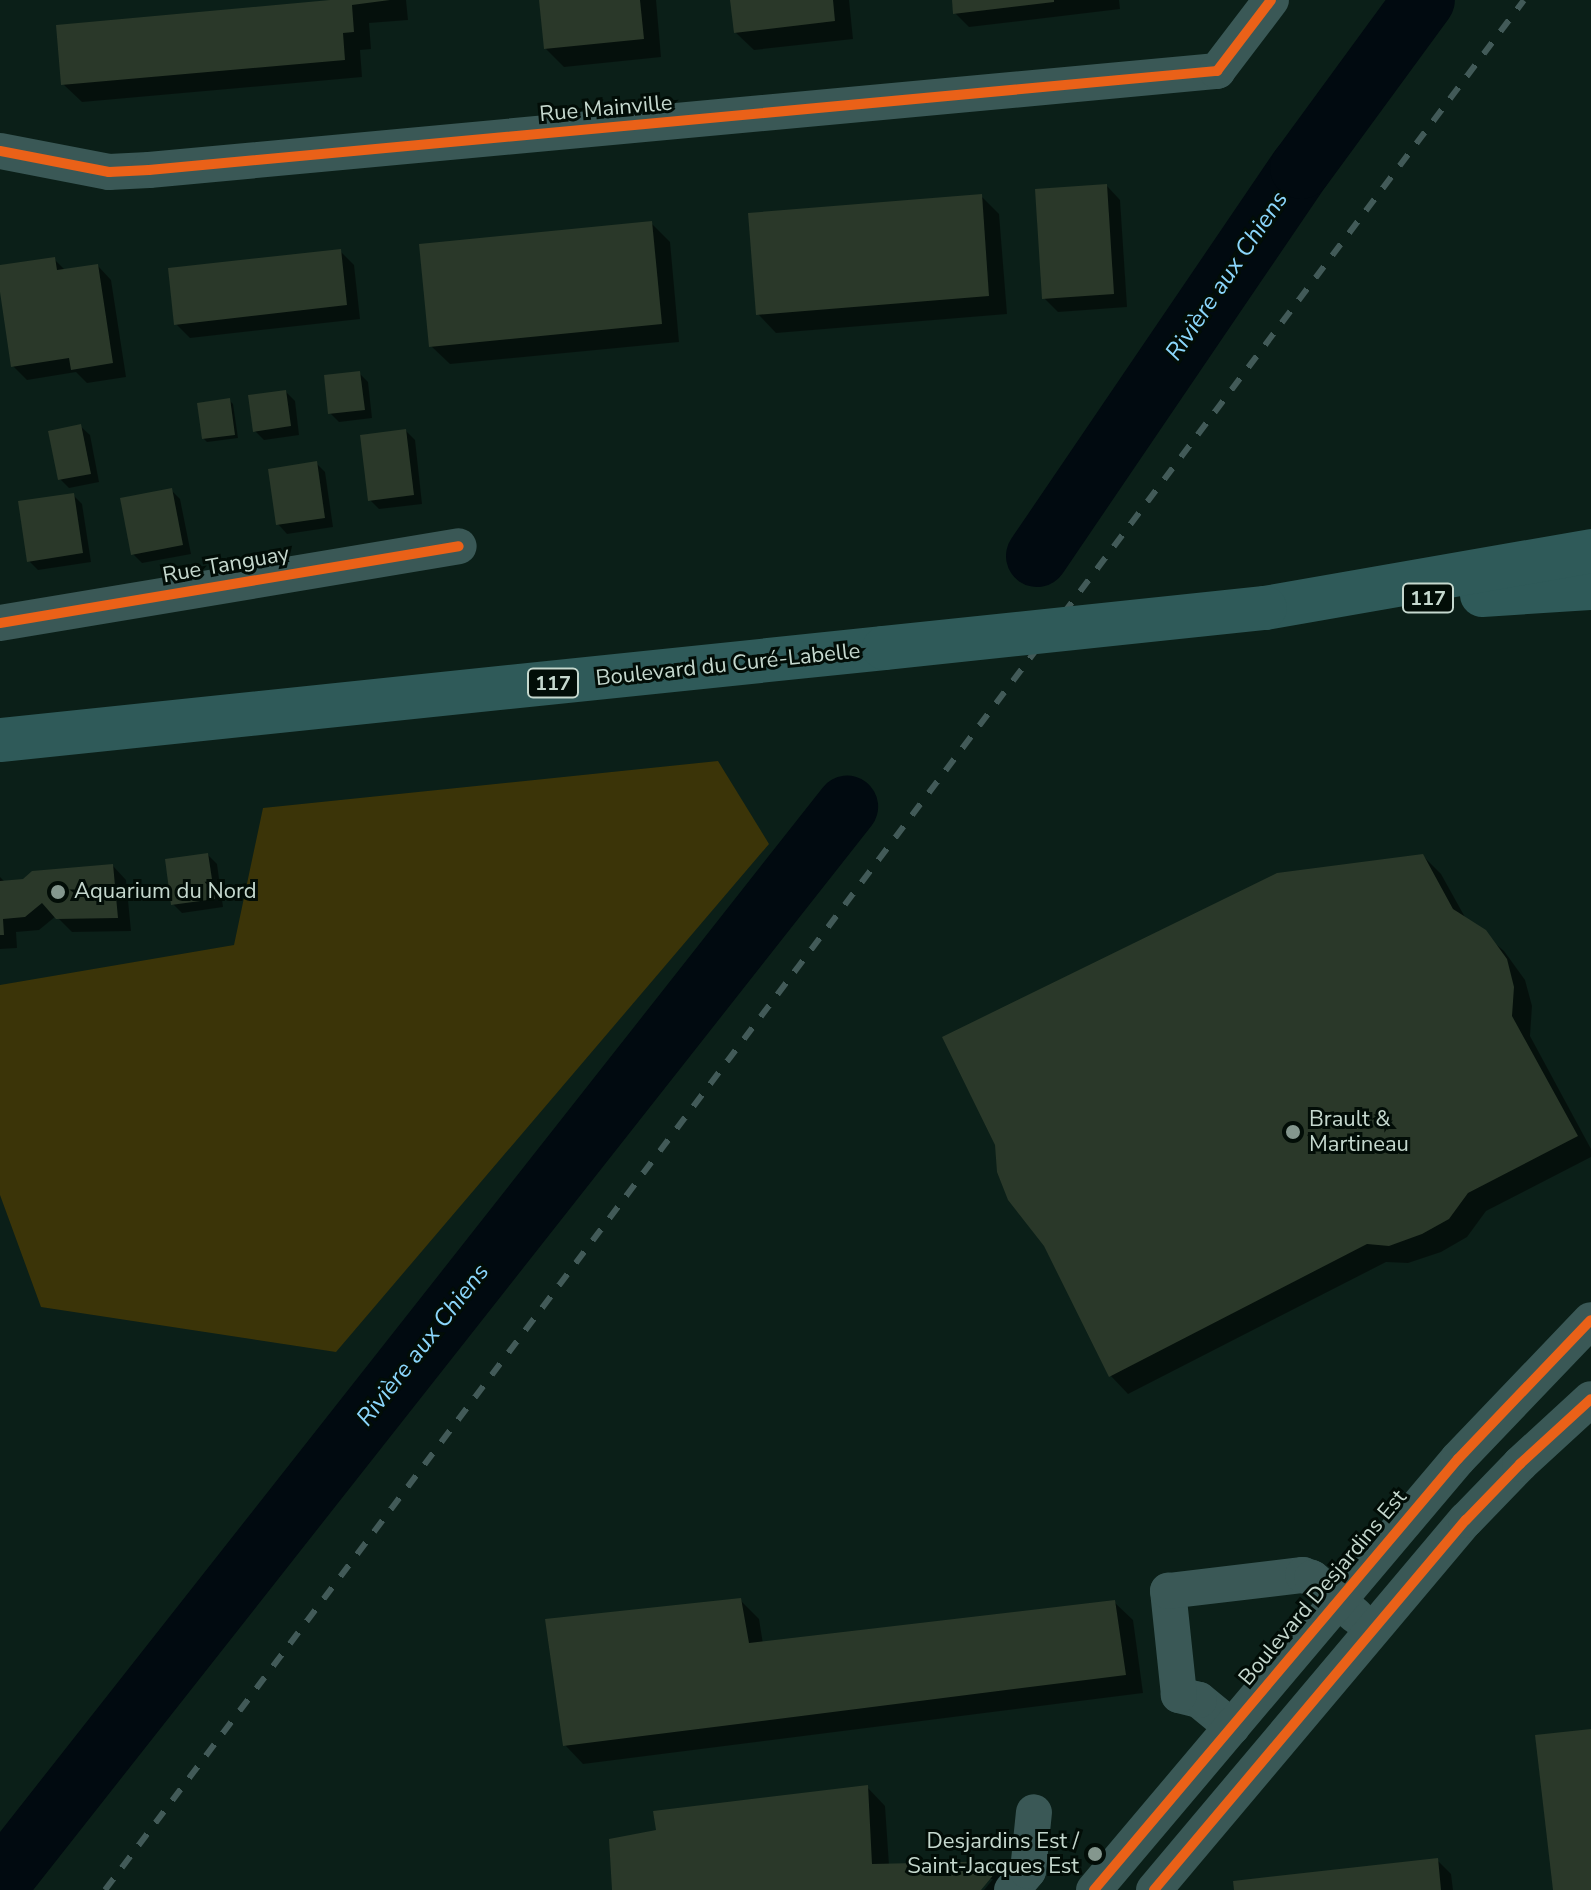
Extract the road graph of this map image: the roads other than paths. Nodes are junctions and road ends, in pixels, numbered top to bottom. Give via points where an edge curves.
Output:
1 (1271, 0) edge
2 (0, 151) edge
3 (459, 546) dead end
4 (1591, 551) edge
5 (1591, 588) edge
6 (1265, 608) junction
7 (0, 623) edge
8 (0, 740) edge
9 (1591, 1320) edge
10 (1591, 1399) edge
11 (1337, 1600) junction
12 (1373, 1629) junction
13 (1232, 1727) junction
14 (1034, 1812) dead end
15 (1017, 1888) edge
16 (1094, 1890) edge
17 (1154, 1890) edge

1 - 2 street, Rue Mainville via 1217,71 192,167 109,172
3 - 7 street, Rue Tanguay
4 - 6 main road, Boulevard du Curé-Labelle / 117
5 - 6 main road, Boulevard du Curé-Labelle / 117
6 - 8 main road, Boulevard du Curé-Labelle / 117, bridge
9 - 11 street, Boulevard Desjardins Est via 1489,1425
10 - 12 street via 1492,1491
11 - 12 street
11 - 13 street, Boulevard Desjardins Est
11 - 13 street via 1303,1575 1168,1591 1179,1695 1199,1700
12 - 17 street
13 - 16 street, Boulevard Desjardins Est
14 - 15 street via 1028,1871

